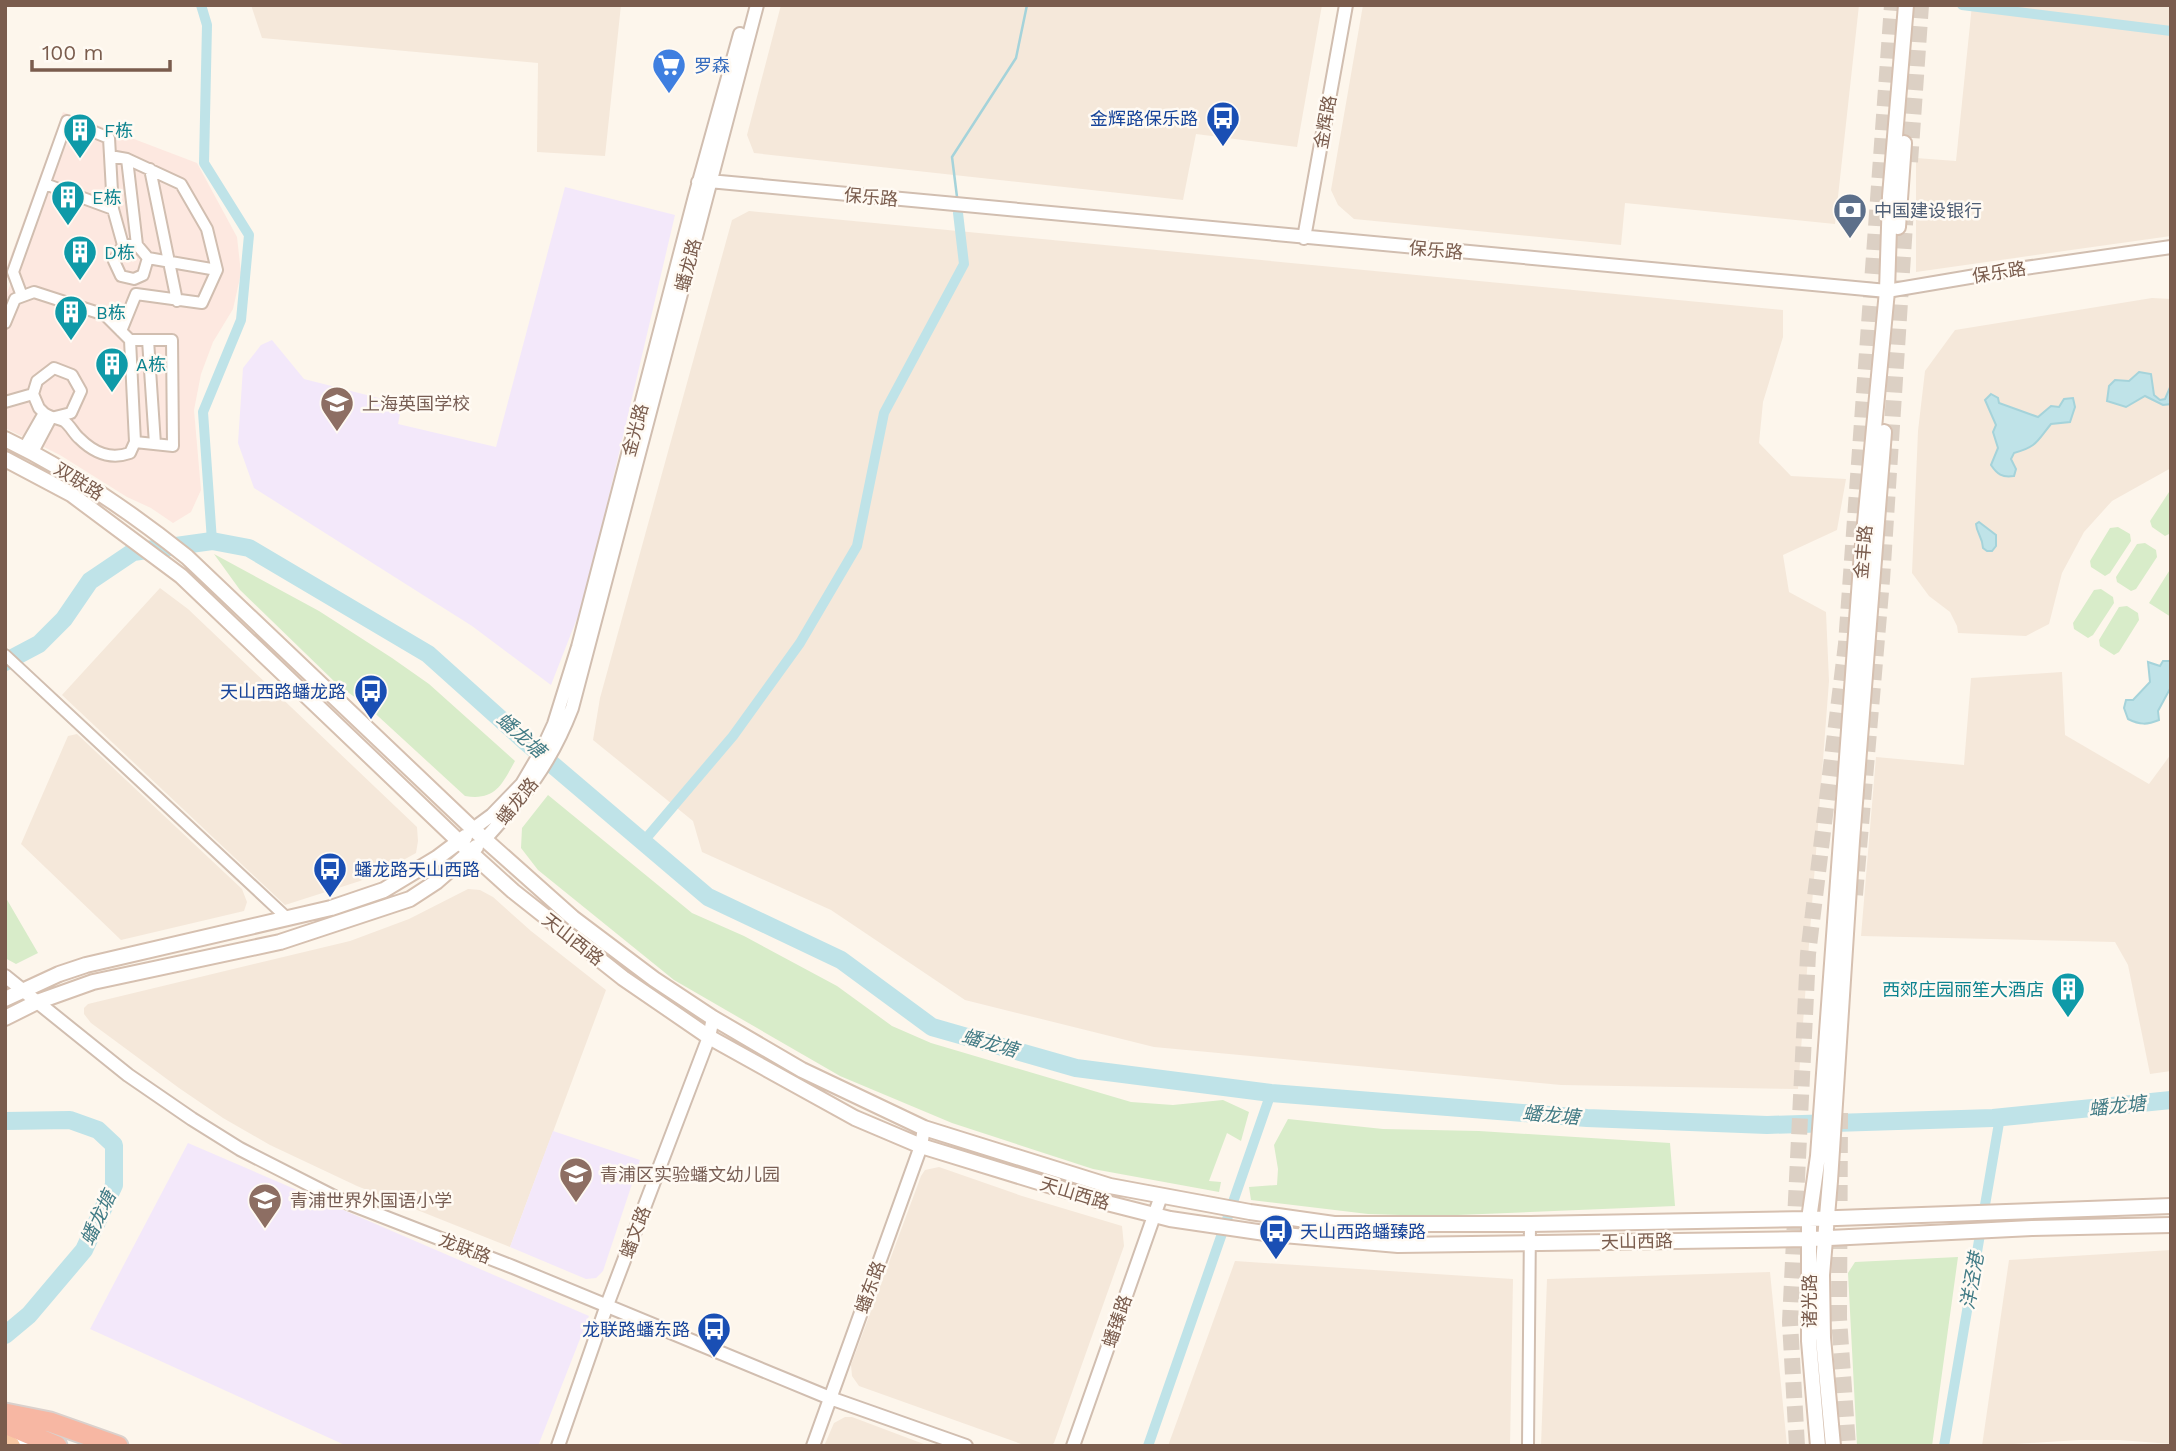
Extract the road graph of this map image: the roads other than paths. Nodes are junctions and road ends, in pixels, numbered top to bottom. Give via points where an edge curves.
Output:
1 (748, 5) edge
2 (757, 5) edge
3 (1346, 5) edge
4 (1911, 8) edge
5 (110, 156) junction
6 (127, 159) junction
7 (150, 169) junction
8 (704, 182) junction
9 (45, 184) junction
10 (113, 209) junction
11 (1304, 238) junction
12 (123, 245) junction
13 (138, 245) junction
14 (2171, 247) edge
15 (148, 258) junction
16 (169, 262) junction
17 (216, 270) junction
18 (134, 279) junction
19 (1891, 290) junction
20 (136, 294) junction
21 (22, 296) junction
22 (177, 301) junction
23 (5, 323) edge
24 (121, 331) junction
25 (130, 340) junction
26 (148, 340) junction
27 (33, 394) junction
28 (5, 402) edge
29 (48, 416) junction
30 (5, 439) edge
31 (135, 442) junction
32 (155, 444) junction
33 (28, 450) junction
34 (5, 459) edge
35 (187, 557) joint
36 (5, 655) edge
37 (526, 786) junction
38 (473, 829) junction
39 (485, 839) junction
40 (459, 842) junction
41 (471, 853) junction
42 (286, 917) junction
43 (5, 976) edge
44 (23, 990) junction
45 (5, 999) edge
46 (37, 1002) junction
47 (5, 1018) edge
48 (713, 1018) junction
49 (709, 1037) junction
50 (924, 1128) junction
51 (920, 1146) junction
52 (1825, 1156) junction
53 (1161, 1196) junction
54 (2171, 1206) edge
55 (1154, 1215) junction
56 (1827, 1218) junction
57 (1809, 1219) junction
58 (1530, 1224) junction
59 (2171, 1225) edge
60 (1825, 1238) junction
61 (1809, 1239) junction
62 (1528, 1245) junction
63 (607, 1305) junction
64 (830, 1398) junction
65 (5, 1419) edge
66 (5, 1436) edge
67 (5, 1443) edge
68 (11, 1446) edge
69 (32, 1446) edge
70 (57, 1446) edge
71 (99, 1446) edge
72 (118, 1446) edge
73 (558, 1446) edge
74 (813, 1446) edge
75 (966, 1446) edge
76 (1073, 1446) edge
77 (1528, 1446) edge
78 (1818, 1446) edge
79 (1833, 1446) edge

1 - 8 street
2 - 8 street
3 - 11 street, 金辉路
4 - 19 main road, 金丰路 via 1890,196
5 - 6 street
5 - 9 street via 109,138 67,121
5 - 10 street
6 - 7 street
6 - 13 street
7 - 16 street
7 - 17 street via 181,184 207,229
8 - 11 street, 保乐路
8 - 37 street, 蟠龙路 via 572,708
9 - 10 street
9 - 21 street via 13,272
10 - 12 street
11 - 19 street, 保乐路
12 - 13 street
12 - 18 street via 114,261 121,276
13 - 15 street
14 - 19 street, 保乐路
15 - 16 street
15 - 18 street via 143,275
16 - 17 street
16 - 22 street
17 - 22 street via 202,303
18 - 20 street
19 - 52 main road, 金丰路 via 1861,565
20 - 22 street
20 - 24 street
21 - 23 street via 15,299
21 - 24 street via 34,292 105,315
24 - 25 street
25 - 26 street
25 - 31 street
26 - 32 street
26 - 32 street via 172,340 173,446
27 - 28 street
27 - 29 street
27 - 29 street via 37,381 54,368 72,376 81,391 71,413
29 - 31 street via 65,422 79,439 103,455 130,453
29 - 33 street
30 - 33 main road, 双联路
31 - 32 street
33 - 35 main road, 双联路
34 - 40 main road, 天山西路 via 71,494 181,576
35 - 38 main road, 天山西路
36 - 42 street
37 - 38 street
37 - 39 street, 蟠龙路
38 - 39 main road, 天山西路
38 - 40 main road, 蟠龙路
39 - 41 main road, 蟠龙路
39 - 48 main road, 天山西路 via 573,918
40 - 41 main road, 天山西路
40 - 42 main road, 蟠龙路 via 384,890
41 - 46 main road, 蟠龙路 via 410,899 347,921 280,942 93,982
41 - 49 main road, 天山西路 via 623,978
42 - 44 main road, 蟠龙路 via 86,965
43 - 44 street, 龙联路
44 - 45 main road, 蟠龙路
44 - 46 street, 龙联路
46 - 47 main road, 蟠龙路
46 - 63 street, 龙联路 via 128,1075 240,1149 338,1199
48 - 49 street, 蟠文路
48 - 50 main road, 天山西路 via 802,1070
49 - 51 main road, 天山西路 via 855,1118
49 - 63 street, 蟠文路
50 - 51 street, 蟠东路
50 - 53 main road, 天山西路 via 1110,1186
51 - 55 main road, 天山西路
51 - 64 street, 蟠东路
52 - 56 main road
52 - 57 main road, 诸光路
53 - 55 street, 蟠臻路
53 - 58 main road, 天山西路 via 1334,1224
54 - 56 main road, 天山西路
55 - 62 main road, 天山西路 via 1398,1245
55 - 76 street, 蟠臻路
56 - 57 main road, 天山西路
56 - 60 main road
57 - 58 main road, 天山西路
57 - 61 main road, 诸光路
58 - 62 street
59 - 60 main road, 天山西路
60 - 61 main road, 天山西路
60 - 79 main road via 1823,1338
61 - 62 main road, 天山西路
61 - 78 main road, 诸光路 via 1809,1341
62 - 77 street
63 - 64 street, 龙联路
63 - 73 street, 蟠文路
64 - 74 street, 蟠东路
64 - 75 street, 龙联路
65 - 70 highway
65 - 71 highway
65 - 72 highway via 50,1422
66 - 69 main road
67 - 68 highway

